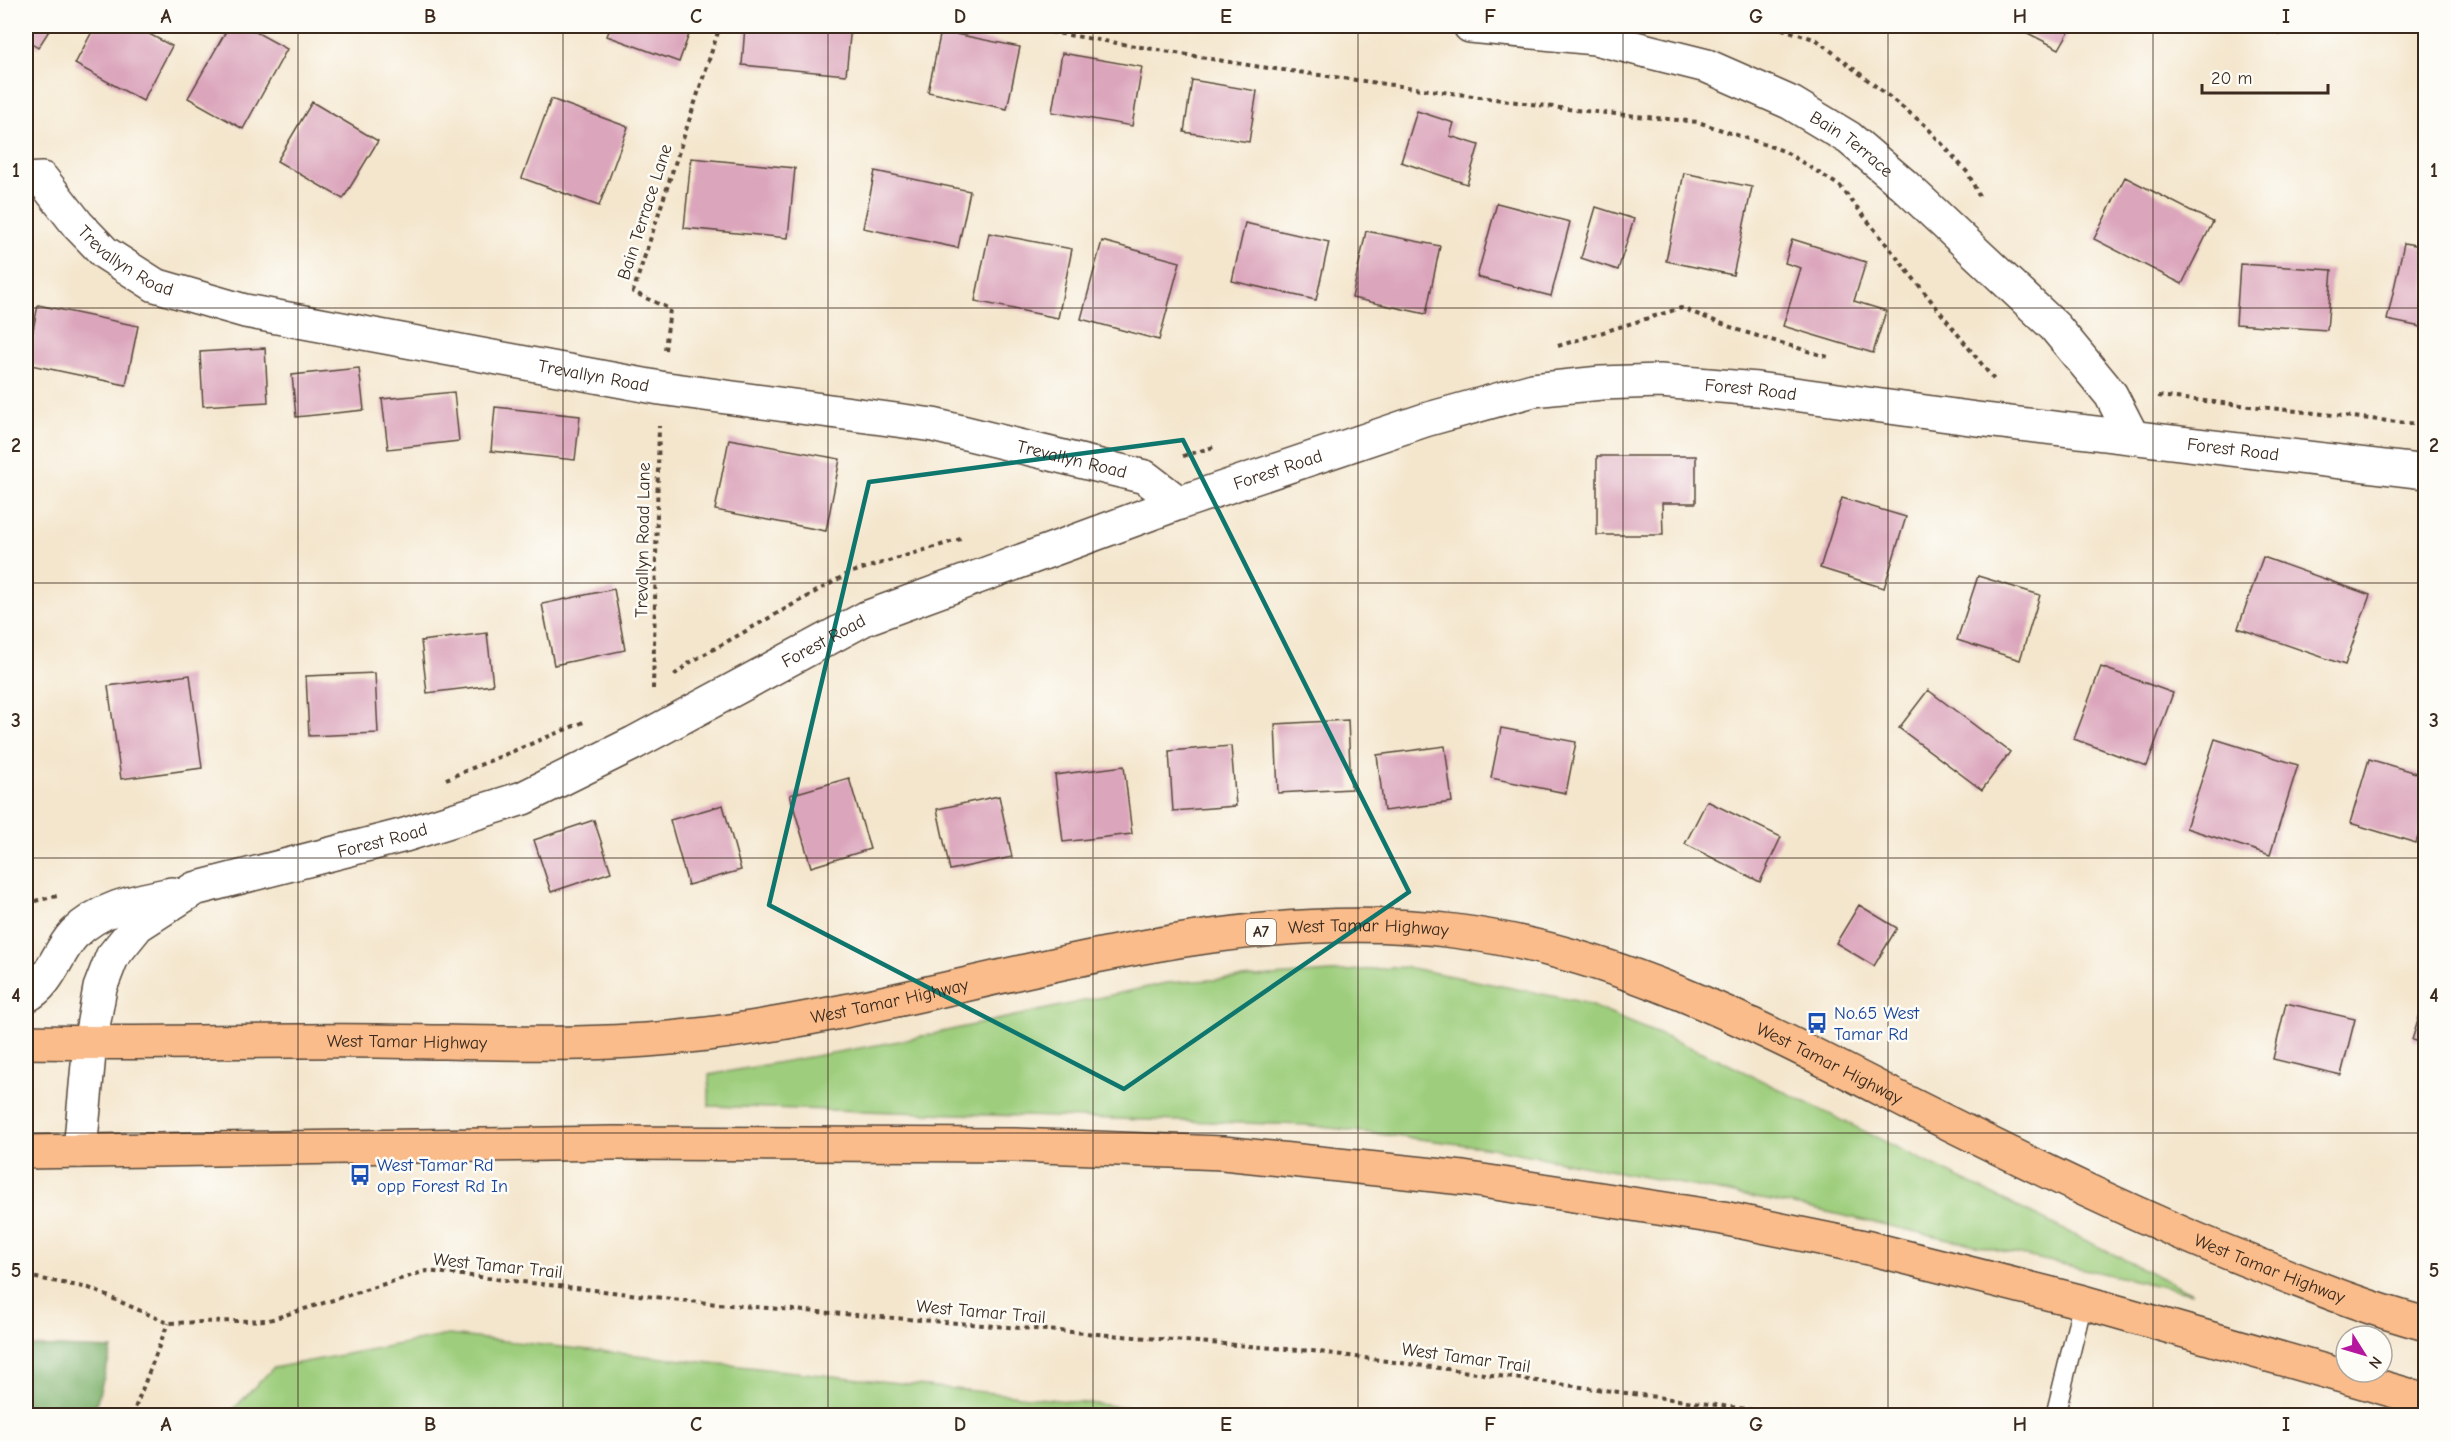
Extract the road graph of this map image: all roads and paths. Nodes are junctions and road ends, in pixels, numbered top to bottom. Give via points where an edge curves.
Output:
1 (720, 26) edge
2 (1015, 26) edge
3 (1470, 26) edge
4 (1773, 26) edge
5 (31, 176) edge
6 (1979, 196) dead end
7 (1998, 384) dead end
8 (660, 388) junction
9 (2158, 396) dead end
10 (2426, 425) edge
11 (2132, 436) junction
12 (2426, 472) edge
13 (1179, 503) junction
14 (970, 536) dead end
15 (671, 678) dead end
16 (662, 685) dead end
17 (587, 720) dead end
18 (443, 780) dead end
19 (194, 889) junction
20 (62, 894) dead end
21 (26, 903) edge
22 (26, 996) edge
23 (26, 1042) edge
24 (90, 1043) junction
25 (80, 1151) junction
26 (26, 1152) edge
27 (26, 1276) edge
28 (2083, 1302) junction
29 (168, 1323) junction
30 (2426, 1324) edge
31 (2426, 1401) edge
32 (132, 1416) edge
33 (1798, 1416) edge
34 (2055, 1416) edge

1 - 8 path, Bain Terrace Lane via 633,292 670,309
2 - 7 path via 1254,66 1575,110 1698,122 1784,151 1840,186
3 - 11 street, Bain Terrace via 1595,38 1707,66 1791,103 1849,138 2055,327 2112,395
4 - 6 path via 1816,40 1925,125 1968,173
5 - 8 street, Trevallyn Road via 105,254 155,285 245,311
8 - 13 street, Trevallyn Road via 933,425 1145,477
8 - 16 path, Trevallyn Road Lane via 653,692
9 - 10 path
11 - 12 street, Forest Road
11 - 13 street, Forest Road via 1757,389 1660,381 1601,383 1533,390 1436,417
13 - 19 street, Forest Road via 866,618 523,798 405,835
14 - 15 path via 849,573 689,663
17 - 18 path
19 - 22 street, Forest Road via 116,905 75,934 51,971
19 - 24 street, Forest Road via 138,925 112,957 100,988
20 - 21 path
23 - 24 highway, West Tamar Highway / A7
24 - 25 street, Forest Road
24 - 30 highway, West Tamar Highway / A7 via 553,1042 684,1037 797,1021 1210,936 1357,924 1455,932 1564,951 1654,982 1752,1024 2133,1213 2312,1286
25 - 26 highway
25 - 28 highway via 625,1143 1015,1145 1223,1153 1463,1178 1723,1218 1869,1248
27 - 29 path, West Tamar Trail via 89,1288
28 - 31 highway
28 - 34 lane
29 - 32 path
29 - 33 path, West Tamar Trail via 269,1320 426,1271 717,1304 1312,1352

